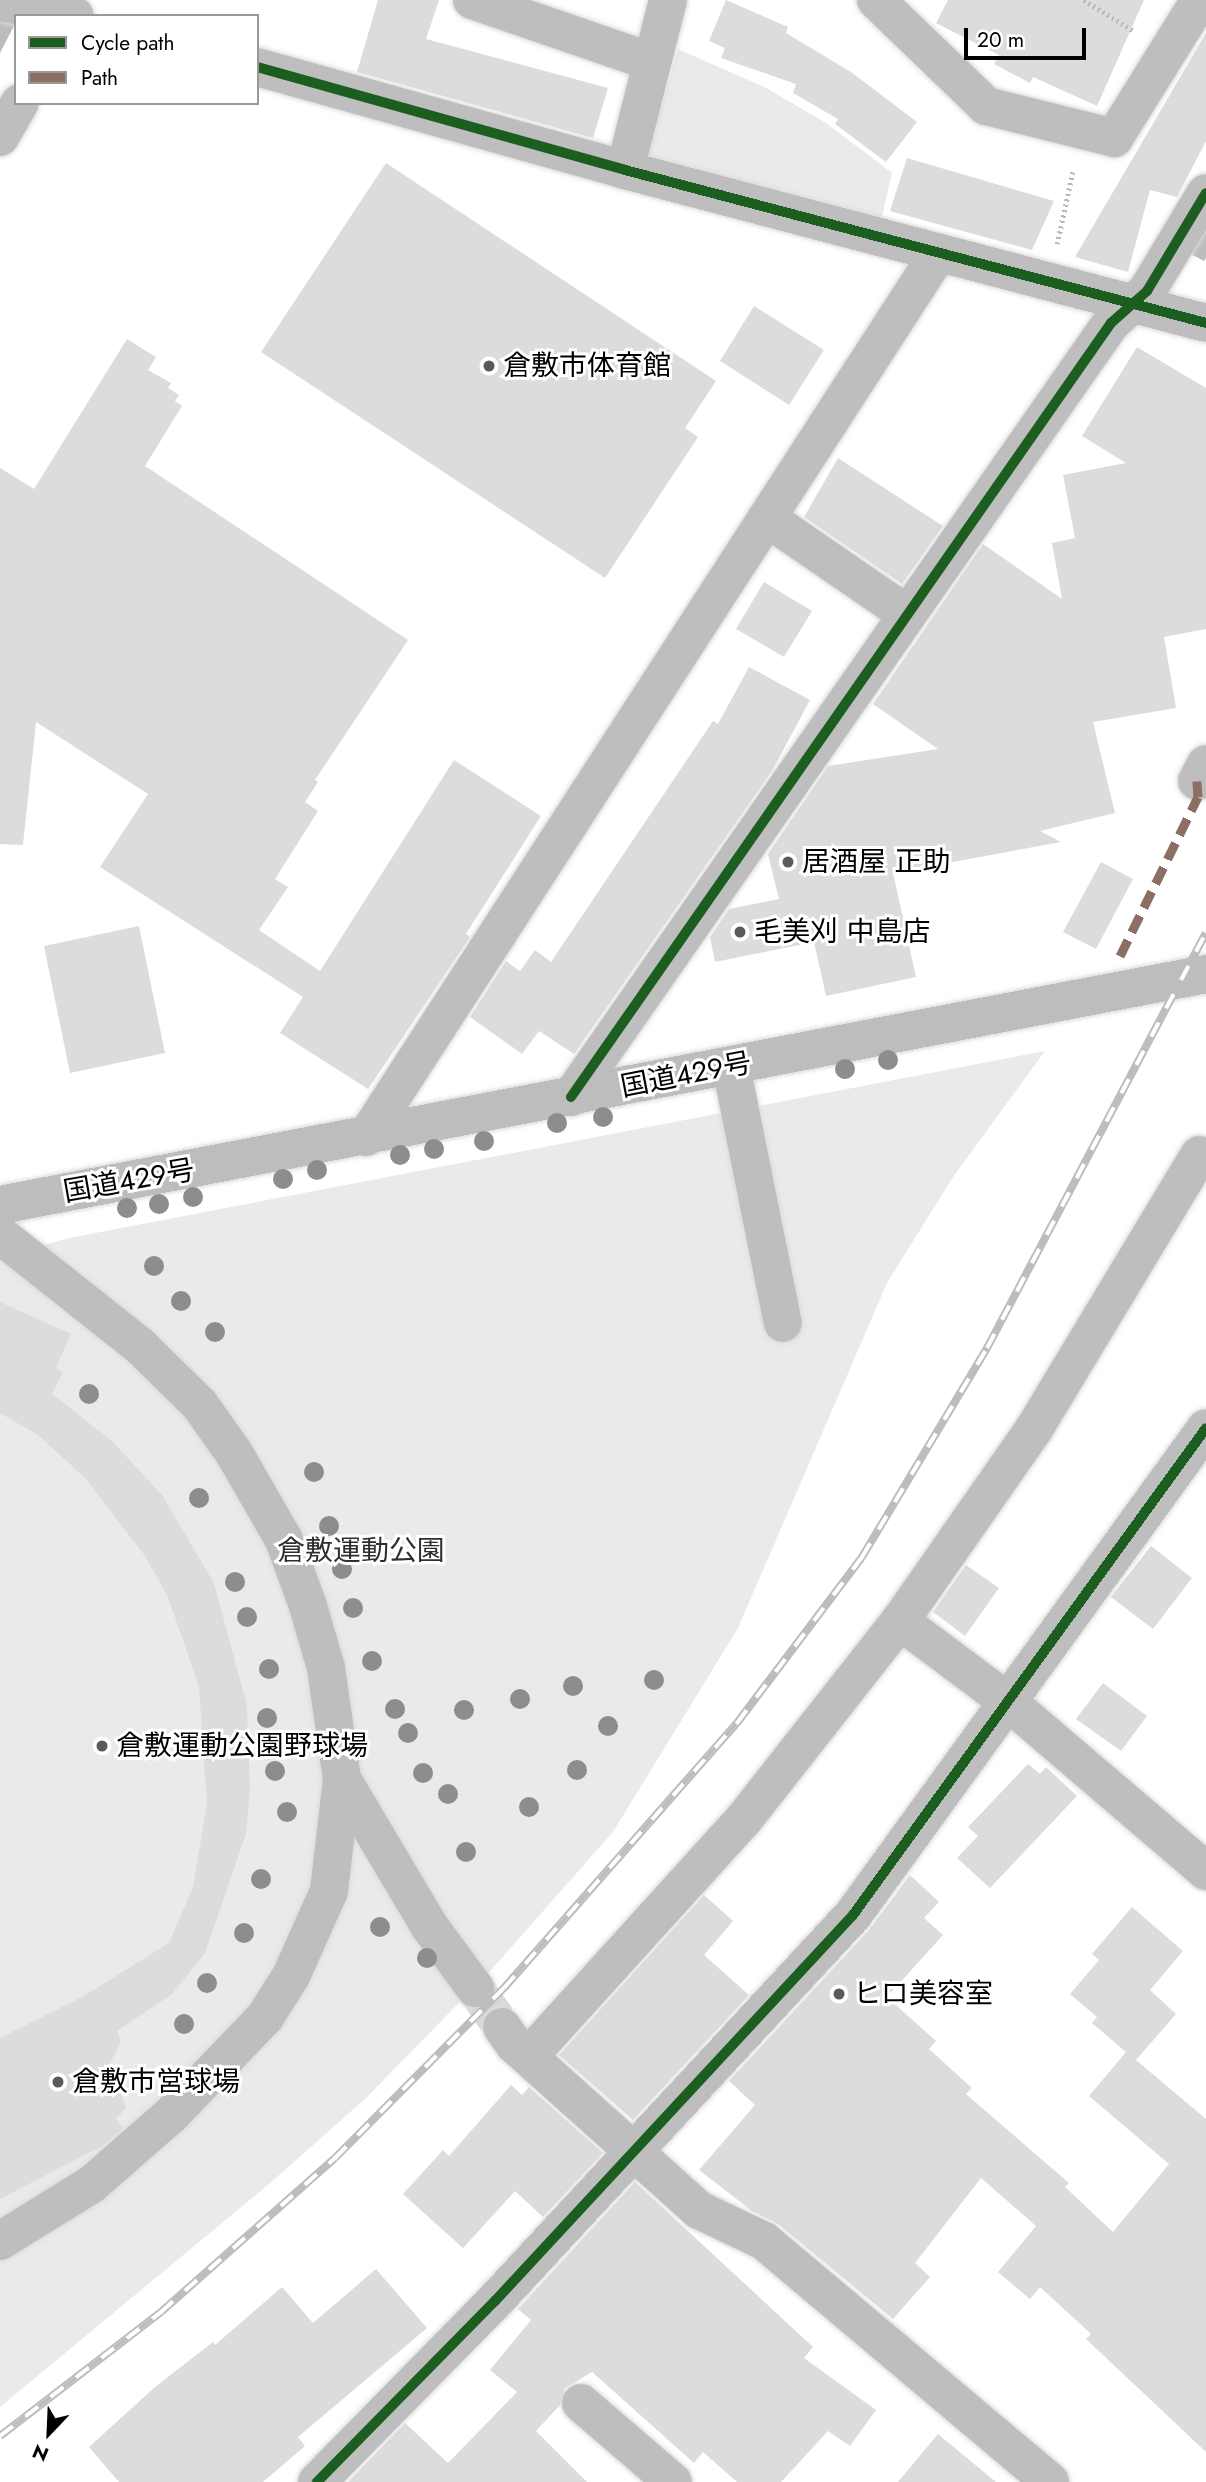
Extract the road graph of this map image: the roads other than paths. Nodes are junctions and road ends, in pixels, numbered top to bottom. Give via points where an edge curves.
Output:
1 (472, 0) edge
2 (668, 0) edge
3 (876, 0) edge
4 (1200, 0) edge
5 (0, 2) edge
6 (73, 12) edge
7 (652, 62) junction
8 (259, 68) edge
9 (19, 105) edge
10 (0, 137) edge
11 (625, 170) junction
12 (1206, 194) edge
13 (938, 254) junction
14 (1133, 303) junction
15 (1206, 323) edge
16 (767, 518) junction
17 (905, 613) junction
18 (1206, 974) edge
19 (731, 1066) junction
20 (571, 1097) junction
21 (366, 1137) junction
22 (1199, 1154) dead end
23 (0, 1205) edge
24 (0, 1235) edge
25 (783, 1323) dead end
26 (1206, 1429) edge
27 (900, 1621) junction
28 (1007, 1701) junction
29 (342, 1779) junction
30 (1206, 1871) edge
31 (475, 1988) tunnel mouth
32 (502, 2028) tunnel mouth
33 (529, 2056) junction
34 (633, 2150) junction
35 (0, 2241) edge
36 (581, 2403) dead end
37 (317, 2482) edge
38 (673, 2482) edge
39 (1050, 2482) edge

1 - 7 street
2 - 7 street
3 - 4 street via 986,106 1114,138
5 - 6 street
7 - 11 street
8 - 11 street
9 - 10 street
11 - 13 street
12 - 14 street via 1147,291
13 - 14 street
13 - 16 street
14 - 15 street
14 - 17 street via 1111,323
16 - 17 street
16 - 21 street
17 - 20 street
18 - 19 highway, 国道429号
19 - 20 highway, 国道429号
19 - 25 street
20 - 21 highway, 国道429号
21 - 23 highway, 国道429号
22 - 27 street via 1034,1429
24 - 29 street via 140,1346 200,1405 234,1453 284,1540 308,1606 326,1668
26 - 28 street
27 - 28 street
27 - 33 street via 744,1819
28 - 30 street
28 - 34 street via 853,1915
29 - 31 street via 424,1916
29 - 35 street via 329,1891 291,1976 265,2017 172,2114 92,2184
32 - 33 street
33 - 34 street
34 - 37 street via 495,2301
34 - 39 street via 699,2210 764,2241
36 - 38 street

